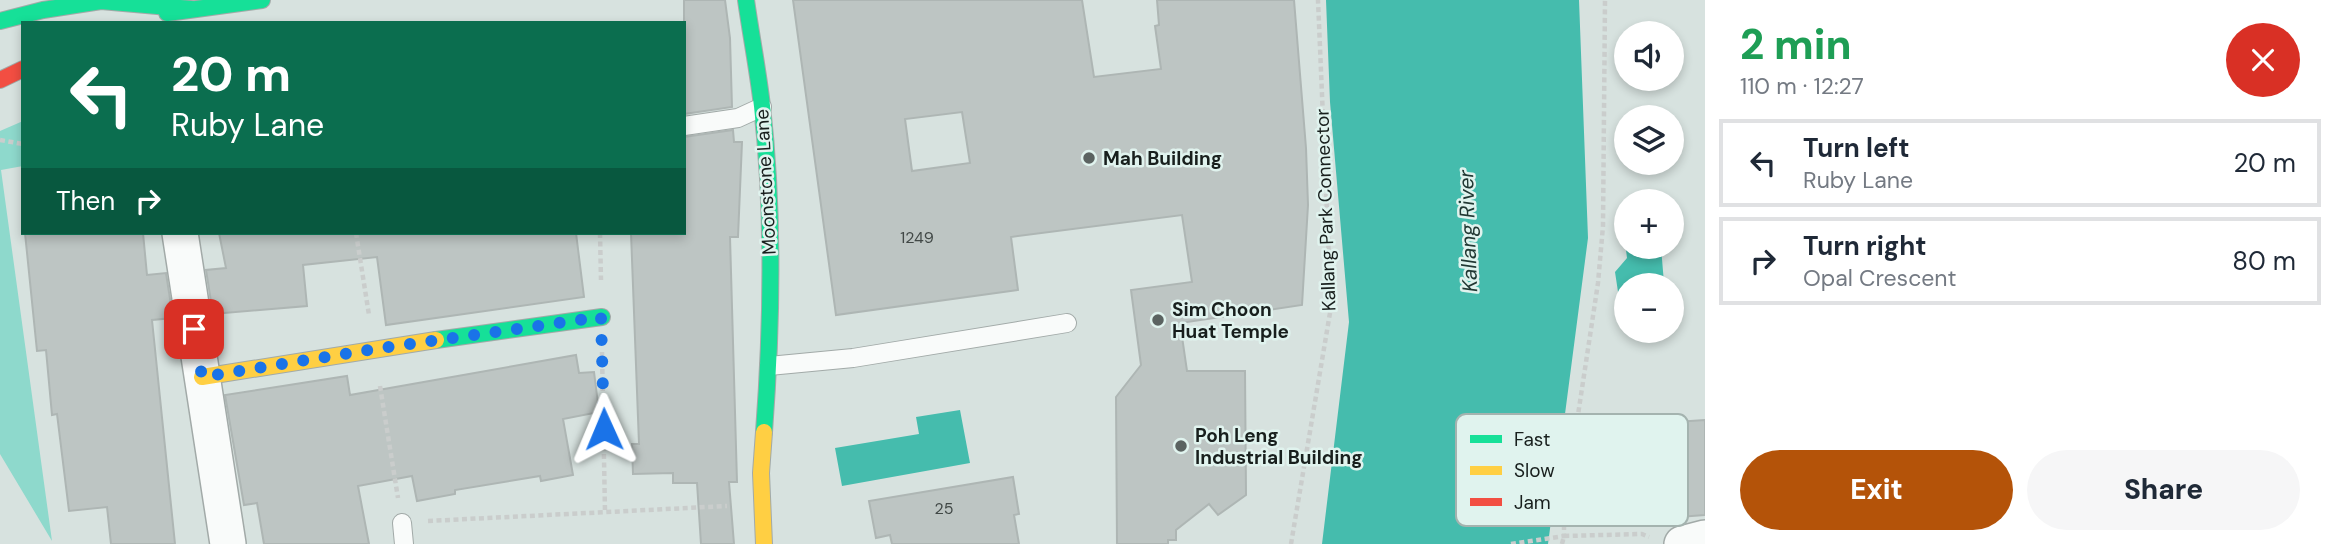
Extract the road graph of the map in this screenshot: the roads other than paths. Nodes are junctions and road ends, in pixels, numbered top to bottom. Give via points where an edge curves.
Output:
1 (262, 0) edge
2 (747, 0) edge
3 (191, 9) junction
4 (145, 20) edge
5 (0, 21) edge
6 (21, 70) edge
7 (0, 80) edge
8 (762, 107) junction
9 (686, 126) edge
10 (180, 235) edge
11 (601, 317) road end
12 (1067, 323) dead end
13 (769, 366) junction
14 (202, 377) junction
15 (402, 523) road end
16 (1705, 538) edge
17 (1669, 542) edge
18 (228, 544) edge
19 (404, 544) edge
20 (764, 544) edge

1 - 3 street
2 - 8 street, Moonstone Lane
3 - 4 street
3 - 5 street via 101,2
6 - 7 street
8 - 9 lane via 738,118
8 - 13 street, Moonstone Lane via 769,216
10 - 14 street
11 - 14 street
12 - 13 lane via 853,358
13 - 20 street, Moonstone Lane via 761,473
14 - 18 street
15 - 19 lane
16 - 17 street

